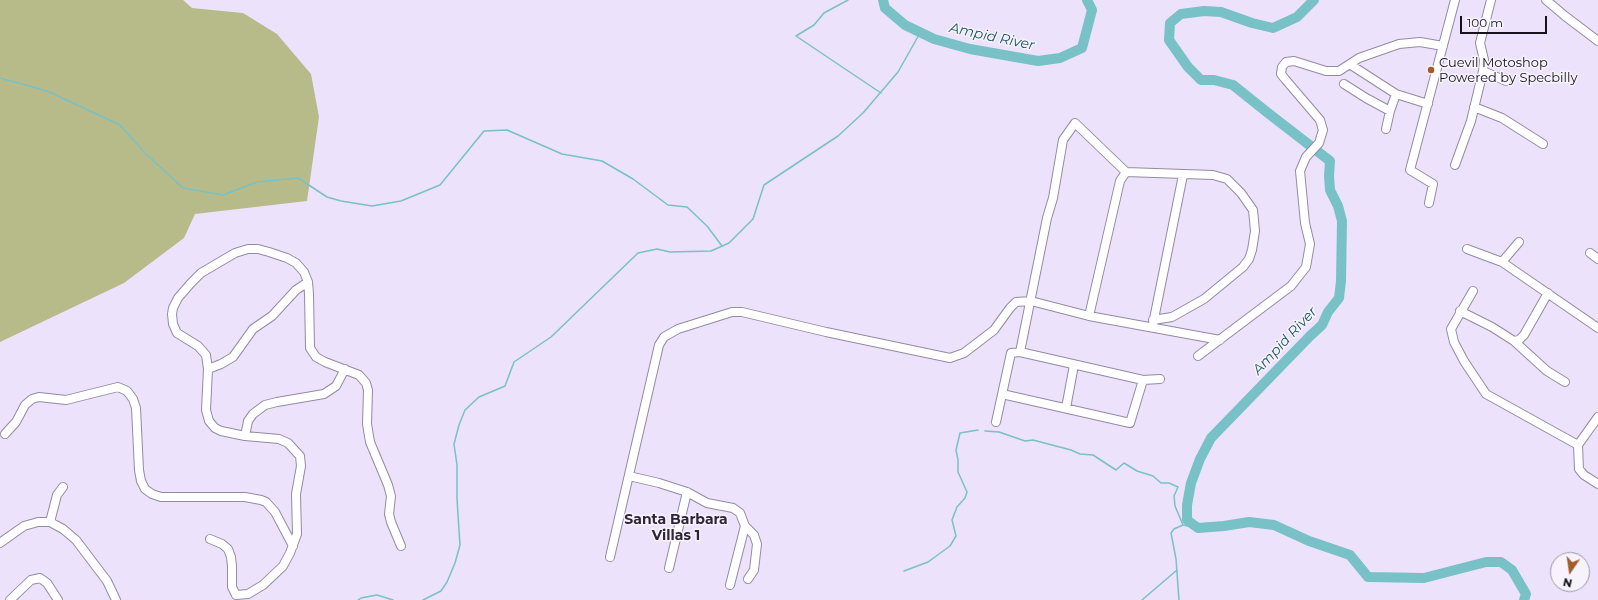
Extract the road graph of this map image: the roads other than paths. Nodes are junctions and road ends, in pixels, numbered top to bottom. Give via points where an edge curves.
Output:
1 (1455, 0) edge
2 (1491, 0) edge
3 (1546, 0) edge
4 (1598, 41) edge
5 (1443, 46) junction
6 (1351, 65) junction
7 (1483, 71) junction
8 (1506, 81) dead end
9 (1344, 84) dead end
10 (1396, 94) junction
11 (1428, 104) junction
12 (1474, 107) junction
13 (1390, 111) junction
14 (1386, 129) dead end
15 (1543, 144) dead end
16 (1455, 165) dead end
17 (1126, 172) junction
18 (1182, 175) junction
19 (1429, 203) dead end
20 (1518, 242) dead end
21 (1467, 249) dead end
22 (1590, 254) dead end
23 (1598, 259) edge
24 (1502, 262) junction
25 (308, 282) junction
26 (1473, 291) dead end
27 (1548, 293) junction
28 (1031, 301) junction
29 (1460, 311) junction
30 (1090, 316) junction
31 (1153, 324) junction
32 (1598, 328) edge
33 (1220, 340) junction
34 (1514, 341) junction
35 (1020, 352) junction
36 (1198, 356) dead end
37 (1074, 365) junction
38 (208, 368) junction
39 (345, 369) junction
40 (1160, 379) dead end
41 (1143, 380) junction
42 (1565, 382) dead end
43 (1002, 394) junction
44 (1066, 408) junction
45 (1598, 417) edge
46 (996, 422) dead end
47 (5, 434) dead end
48 (245, 436) junction
49 (1578, 446) junction
50 (629, 476) junction
51 (1598, 484) edge
52 (63, 486) dead end
53 (687, 492) junction
54 (50, 522) junction
55 (745, 526) junction
56 (210, 539) dead end
57 (0, 543) edge
58 (293, 546) junction
59 (401, 546) dead end
60 (610, 557) dead end
61 (669, 568) dead end
62 (748, 579) dead end
63 (730, 585) dead end
64 (235, 597) edge
65 (10, 600) edge
66 (58, 600) edge
67 (116, 600) edge

1 - 5 street
2 - 7 street via 1480,43 1484,60
3 - 4 street
5 - 6 street via 1420,42 1398,44 1359,58
5 - 11 street
6 - 10 street
6 - 33 street via 1339,71 1326,71 1294,61 1286,62 1282,67 1281,74 1320,120 1323,130 1322,136 1306,157 1300,171 1305,223 1310,244 1306,267 1291,286
7 - 8 street
7 - 12 street
9 - 13 street
10 - 11 street
10 - 13 street
11 - 19 street via 1410,170 1433,184
12 - 15 street via 1502,118
12 - 16 street
13 - 14 street
17 - 18 street
17 - 28 street via 1075,123 1063,140
17 - 30 street via 1120,181
18 - 31 street
18 - 31 street via 1213,175 1227,179 1241,193 1253,210 1255,231 1252,250 1243,267 1204,299 1172,317
20 - 24 street
21 - 24 street
22 - 23 street
24 - 27 street
25 - 38 street via 296,290 272,316 253,329 233,357
25 - 38 street via 296,263 258,249 235,253 201,273 178,298 172,314 173,324 178,333 198,346 206,355
25 - 39 street via 310,348 316,357
26 - 29 street
27 - 32 street
27 - 34 street via 1524,335
28 - 30 street
28 - 35 street
28 - 50 street via 1016,302 994,330 964,353 950,358 742,312 732,312 678,329 664,337 659,345
29 - 34 street
29 - 49 street via 1451,329 1454,342 1486,394
30 - 31 street
31 - 33 street
33 - 36 street
34 - 42 street via 1547,371
35 - 37 street
35 - 43 street via 1011,353
37 - 41 street
37 - 44 street
38 - 48 street via 206,404 209,421 221,431
39 - 48 street via 336,386 324,394 265,405 248,421
39 - 59 street via 359,375 366,383 370,442 388,485 391,496 389,514
40 - 41 street
41 - 44 street via 1130,423
43 - 44 street
43 - 46 street
45 - 49 street
47 - 58 street via 32,399 39,397 66,400 118,387 134,399 139,470 145,489 161,497 245,497 261,500 275,512
48 - 58 street via 288,442 300,456 301,466 296,494 297,534
49 - 51 street via 1579,469
50 - 53 street
50 - 60 street
52 - 54 street via 57,495
53 - 55 street via 707,503 733,508 740,513
53 - 61 street
54 - 57 street via 24,526
54 - 67 street via 76,540 107,581
55 - 62 street via 754,534 757,544 754,570
55 - 63 street
56 - 64 street via 228,549
58 - 64 street via 283,566 272,577 248,594
65 - 66 street via 31,580 40,578 47,583

